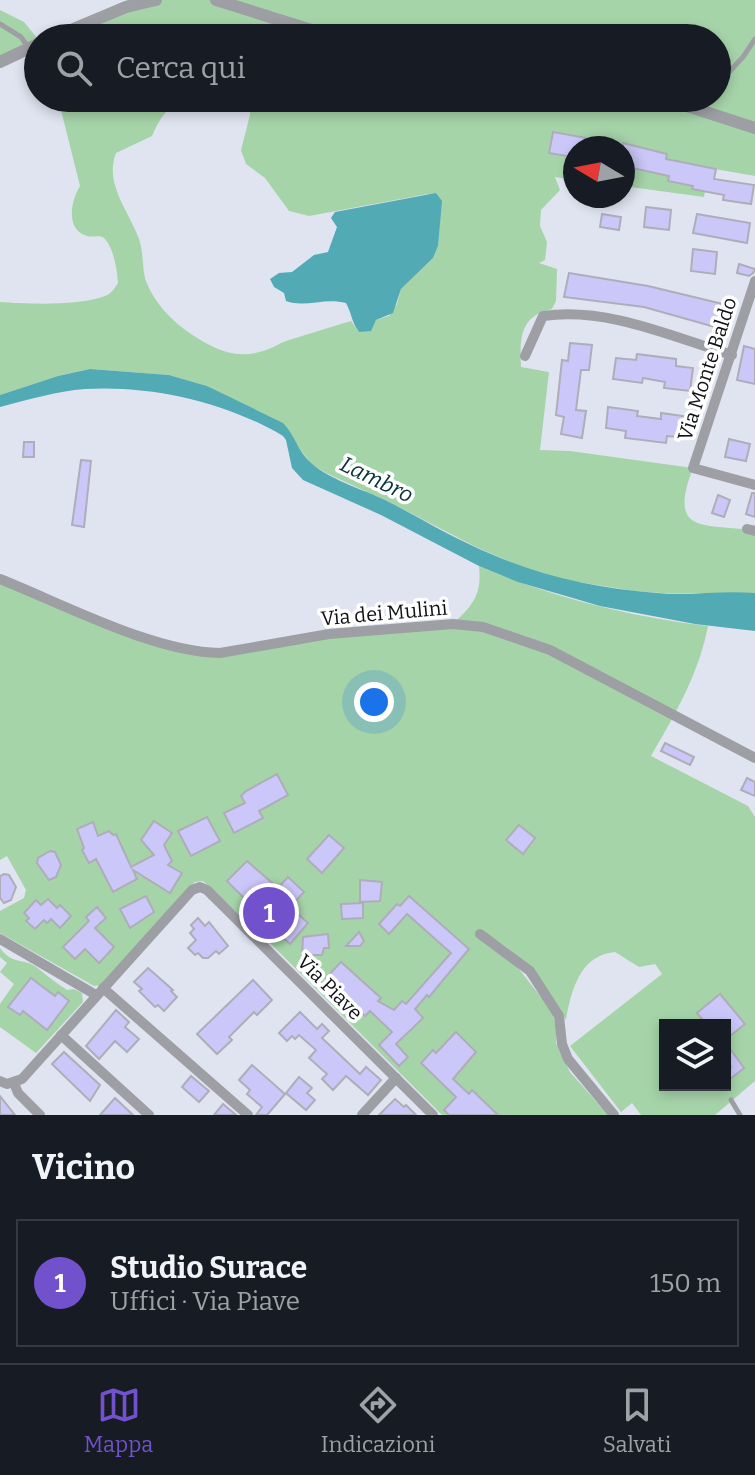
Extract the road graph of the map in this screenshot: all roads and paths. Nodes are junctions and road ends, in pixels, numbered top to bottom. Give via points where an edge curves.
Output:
1 (156, 0) edge
2 (216, 0) edge
3 (0, 24) edge
4 (85, 24) edge
5 (292, 24) edge
6 (24, 39) edge
7 (755, 39) edge
8 (24, 50) edge
9 (0, 62) edge
10 (731, 70) edge
11 (711, 112) edge
12 (755, 128) edge
13 (755, 281) edge
14 (732, 355) junction
15 (525, 356) dead end
16 (755, 485) edge
17 (0, 579) edge
18 (755, 758) edge
19 (480, 934) dead end
20 (0, 939) edge
21 (100, 992) junction
22 (61, 1035) junction
23 (396, 1078) junction
24 (0, 1081) edge
25 (14, 1083) junction
26 (731, 1100) dead end
27 (40, 1115) edge
28 (149, 1115) edge
29 (248, 1115) edge
30 (362, 1115) edge
31 (433, 1115) edge
32 (614, 1115) edge
33 (740, 1115) edge

1 - 4 street
2 - 5 street
3 - 6 lane
7 - 10 lane
8 - 9 street
11 - 12 street
13 - 14 street, Via Monte Baldo
14 - 15 street via 619,319 567,313 543,316
14 - 16 street, Via Monte Baldo via 693,468
17 - 18 street, Via dei Mulini via 106,623 203,652 329,634 453,624 483,627 550,650
19 - 32 street via 530,971 559,1016 568,1059
20 - 21 street
21 - 22 street, Via Piave
21 - 23 street, Via Piave via 200,887
21 - 29 street
22 - 25 street, Via Piave
22 - 28 street
23 - 30 street
23 - 31 street, Via Piave
24 - 25 street
25 - 27 street
26 - 33 lane

